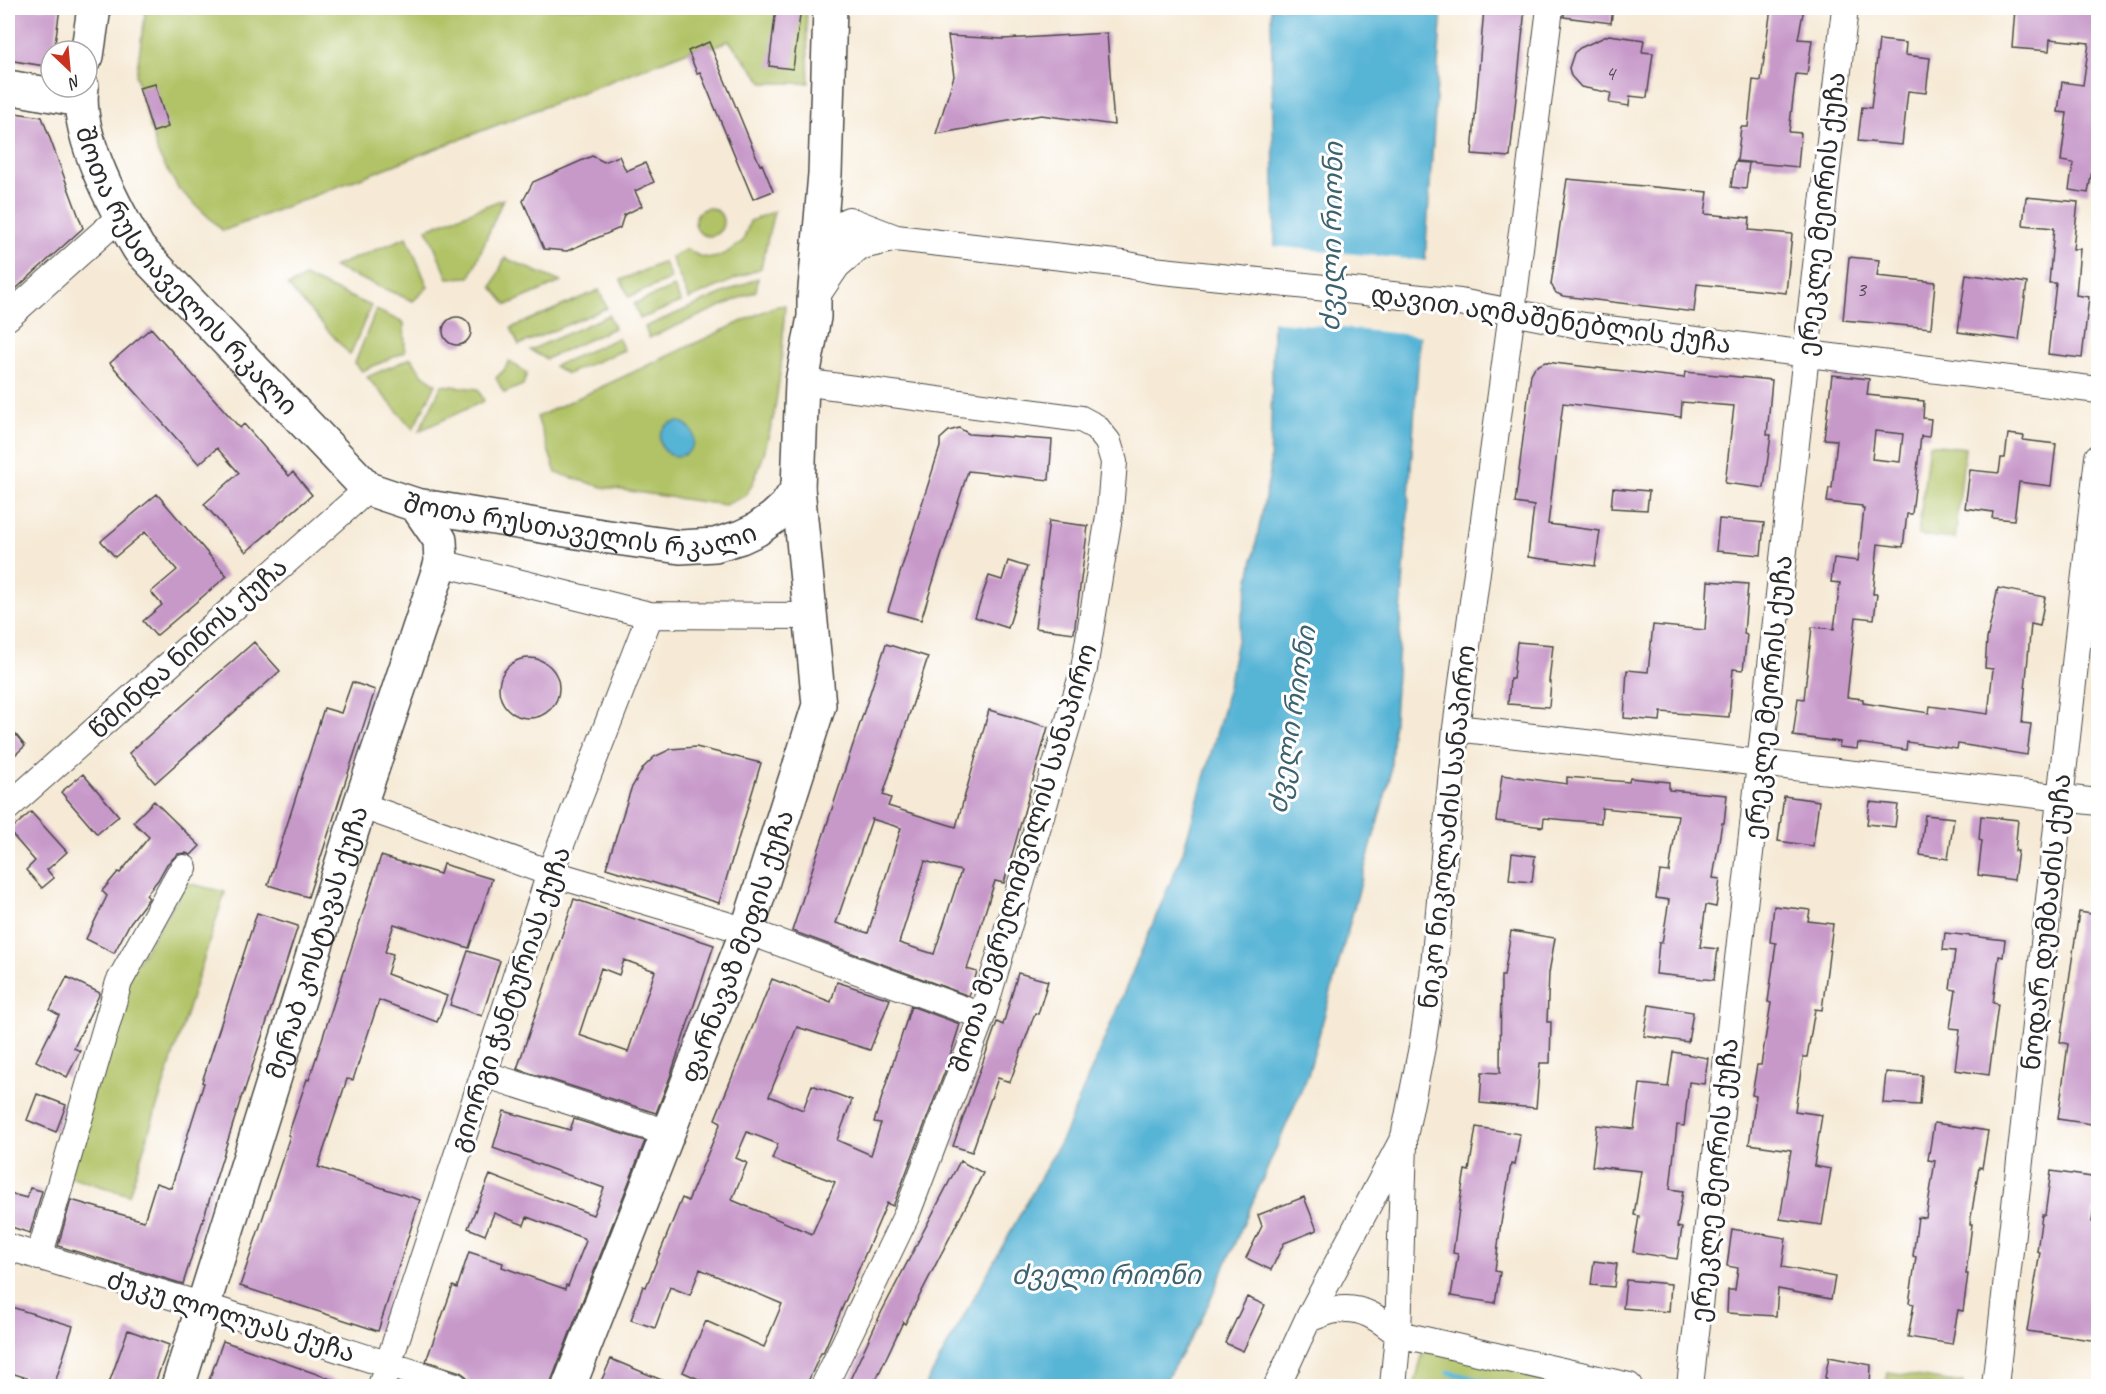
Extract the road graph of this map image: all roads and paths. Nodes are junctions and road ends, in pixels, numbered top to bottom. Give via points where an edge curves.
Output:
1 (94, 8) edge
2 (830, 8) edge
3 (1550, 8) edge
4 (1845, 8) edge
5 (89, 39) edge
6 (8, 87) edge
7 (39, 90) edge
8 (82, 99) edge
9 (825, 174) junction
10 (120, 217) junction
11 (858, 235) junction
12 (814, 300) junction
13 (1512, 312) junction
14 (8, 317) edge
15 (1806, 355) junction
16 (802, 382) junction
17 (2098, 390) edge
18 (2098, 457) edge
19 (798, 488) junction
20 (368, 489) junction
21 (416, 506) junction
22 (441, 563) junction
23 (650, 615) junction
24 (811, 616) junction
25 (1456, 728) junction
26 (1760, 764) junction
27 (2060, 798) junction
28 (2098, 802) edge
29 (360, 805) junction
30 (8, 807) edge
31 (184, 868) dead end
32 (550, 873) junction
33 (747, 931) junction
34 (982, 1016) junction
35 (484, 1074) junction
36 (668, 1133) junction
37 (1404, 1137) junction
38 (8, 1247) edge
39 (39, 1257) junction
40 (204, 1306) junction
41 (1308, 1319) junction
42 (1398, 1334) junction
43 (385, 1376) edge
44 (1282, 1382) edge
45 (178, 1386) edge
46 (455, 1386) edge
47 (569, 1386) edge
48 (824, 1386) edge
49 (1393, 1386) edge
50 (1629, 1386) edge
51 (1690, 1386) edge
52 (1995, 1386) edge

1 - 5 main road
2 - 9 main road
3 - 13 street, ნიკო ნიკოლაძის სანაპირო
4 - 15 street, ერეკლე მეორის ქუჩა
6 - 7 main road
8 - 10 main road, შოთა რუსთაველის რკალი via 89,143
9 - 11 street
9 - 12 main road
10 - 14 street
10 - 20 main road, შოთა რუსთაველის რკალი via 139,249
11 - 12 street, დავით აღმაშენებლის ქუჩა
11 - 13 street, დავით აღმაშენებლის ქუჩა via 1460,302
12 - 16 main road
13 - 15 street, დავით აღმაშენებლის ქუჩა via 1584,326
13 - 25 street, ნიკო ნიკოლაძის სანაპირო
15 - 17 street, დავით აღმაშენებლის ქუჩა
15 - 26 street, ერეკლე მეორის ქუჩა
16 - 19 main road
16 - 34 street, შოთა მეგრელიშვილის სანაპირო via 1081,419 1096,427 1108,442 1114,462 1084,669
18 - 27 street, ნოდარ დუმბაძის ქუჩა
19 - 21 main road, შოთა რუსთაველის რკალი via 786,506 756,530 715,544 680,547
19 - 24 main road, ფარნავაზ მეფის ქუჩა
20 - 21 main road, შოთა რუსთაველის რკალი
20 - 30 street, წმინდა ნინოს ქუჩა
21 - 22 main road, მერაბ კოსტავას ქუჩა via 440,540
22 - 23 street
22 - 29 main road, მერაბ კოსტავას ქუჩა
23 - 24 street
23 - 32 street, გიორგი ჭანტურიას ქუჩა
24 - 33 main road, ფარნავაზ მეფის ქუჩა via 819,705
25 - 26 street
25 - 37 street, ნიკო ნიკოლაძის სანაპირო via 1433,976
26 - 27 street
26 - 51 street, ერეკლე მეორის ქუჩა
27 - 28 street
27 - 52 street, ნოდარ დუმბაძის ქუჩა
29 - 32 street
29 - 40 main road, მერაბ კოსტავას ქუჩა
31 - 39 street via 119,982
32 - 33 street
32 - 35 street, გიორგი ჭანტურიას ქუჩა
33 - 34 street
33 - 36 main road, ფარნავაზ მეფის ქუჩა
34 - 48 street, შოთა მეგრელიშვილის სანაპირო via 906,1216
35 - 36 street
35 - 43 street, გიორგი ჭანტურიას ქუჩა
36 - 47 main road, ფარნავაზ მეფის ქუჩა
37 - 41 street, ნიკო ნიკოლაძის სანაპირო
37 - 42 street
38 - 39 street, ძუკუ ლოლუას ქუჩა
39 - 40 street, ძუკუ ლოლუას ქუჩა
40 - 43 street, ძუკუ ლოლუას ქუჩა
40 - 45 main road, მერაბ კოსტავას ქუჩა
41 - 42 street via 1337,1309 1359,1310 1379,1318
41 - 44 street, ნიკო ნიკოლაძის სანაპირო
42 - 49 street
42 - 50 street
43 - 46 street, ძუკუ ლოლუას ქუჩა

